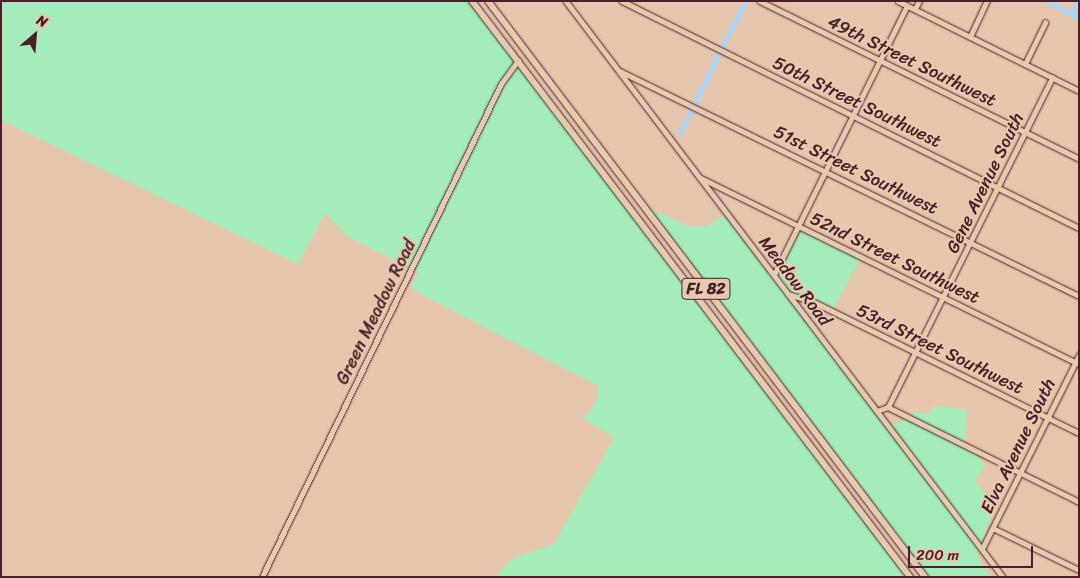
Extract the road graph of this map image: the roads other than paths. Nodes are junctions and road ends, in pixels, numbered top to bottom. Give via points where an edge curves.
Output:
1 (488, 1) edge
2 (566, 1) edge
3 (622, 1) edge
4 (760, 1) edge
5 (898, 1) edge
6 (919, 1) edge
7 (987, 1) edge
8 (473, 2) edge
9 (907, 6) junction
10 (915, 9) junction
11 (1045, 23) dead end
12 (970, 37) junction
13 (518, 61) junction
14 (880, 61) junction
15 (1025, 64) junction
16 (619, 71) junction
17 (1052, 78) junction
18 (1078, 89) edge
19 (853, 116) junction
20 (1025, 132) junction
21 (1079, 159) edge
22 (826, 171) junction
23 (699, 176) junction
24 (998, 188) junction
25 (798, 226) junction
26 (1079, 228) edge
27 (971, 243) junction
28 (774, 275) junction
29 (788, 294) junction
30 (1079, 296) edge
31 (944, 298) junction
32 (916, 352) junction
33 (1079, 355) edge
34 (1077, 363) edge
35 (888, 407) junction
36 (877, 411) junction
37 (1048, 418) junction
38 (1079, 433) edge
39 (838, 461) junction
40 (828, 469) junction
41 (1021, 473) junction
42 (1079, 502) edge
43 (993, 528) junction
44 (982, 549) junction
45 (1079, 570) edge
46 (262, 577) edge
47 (910, 577) edge
48 (925, 577) edge
49 (1003, 577) edge

1 - 39 highway, FL 82
2 - 16 street, Meadow Road
3 - 19 street, 50th Street Southwest
4 - 14 street, 49th Street Southwest
5 - 9 street
6 - 10 street
7 - 12 street
8 - 13 highway, FL 82
9 - 10 street
9 - 14 street
10 - 12 street
11 - 15 street
12 - 15 street
13 - 40 highway, FL 82
13 - 46 street, Green Meadow Road via 501,84
14 - 19 street
14 - 20 street, 49th Street Southwest
15 - 17 street
16 - 22 street, 51st Street Southwest
16 - 23 street, Meadow Road
17 - 18 street
17 - 20 street, Gene Avenue South
19 - 22 street
19 - 24 street, 50th Street Southwest
20 - 21 street, 49th Street Southwest
20 - 24 street, Gene Avenue South
22 - 25 street
22 - 27 street, 51st Street Southwest
23 - 25 street, 52nd Street Southwest
23 - 28 street, Meadow Road
24 - 26 street, 50th Street Southwest
24 - 27 street, Gene Avenue South
25 - 28 street
25 - 31 street, 52nd Street Southwest
27 - 30 street, 51st Street Southwest
27 - 31 street, Gene Avenue South
28 - 29 street, Meadow Road
29 - 32 street, 53rd Street Southwest
29 - 36 street, Meadow Road
31 - 32 street, Gene Avenue South
31 - 34 street, 52nd Street Southwest
32 - 35 street, Gene Avenue South
32 - 37 street, 53rd Street Southwest
33 - 34 street, Elva Avenue South
34 - 37 street, Elva Avenue South
35 - 36 street
35 - 41 street
36 - 44 street, Meadow Road
37 - 38 street, 53rd Street Southwest
37 - 41 street, Elva Avenue South
39 - 40 highway
39 - 48 highway, FL 82
40 - 47 highway, FL 82
41 - 42 street
41 - 43 street, Elva Avenue South
43 - 44 street, Elva Avenue South
43 - 45 street
44 - 49 street, Meadow Road

